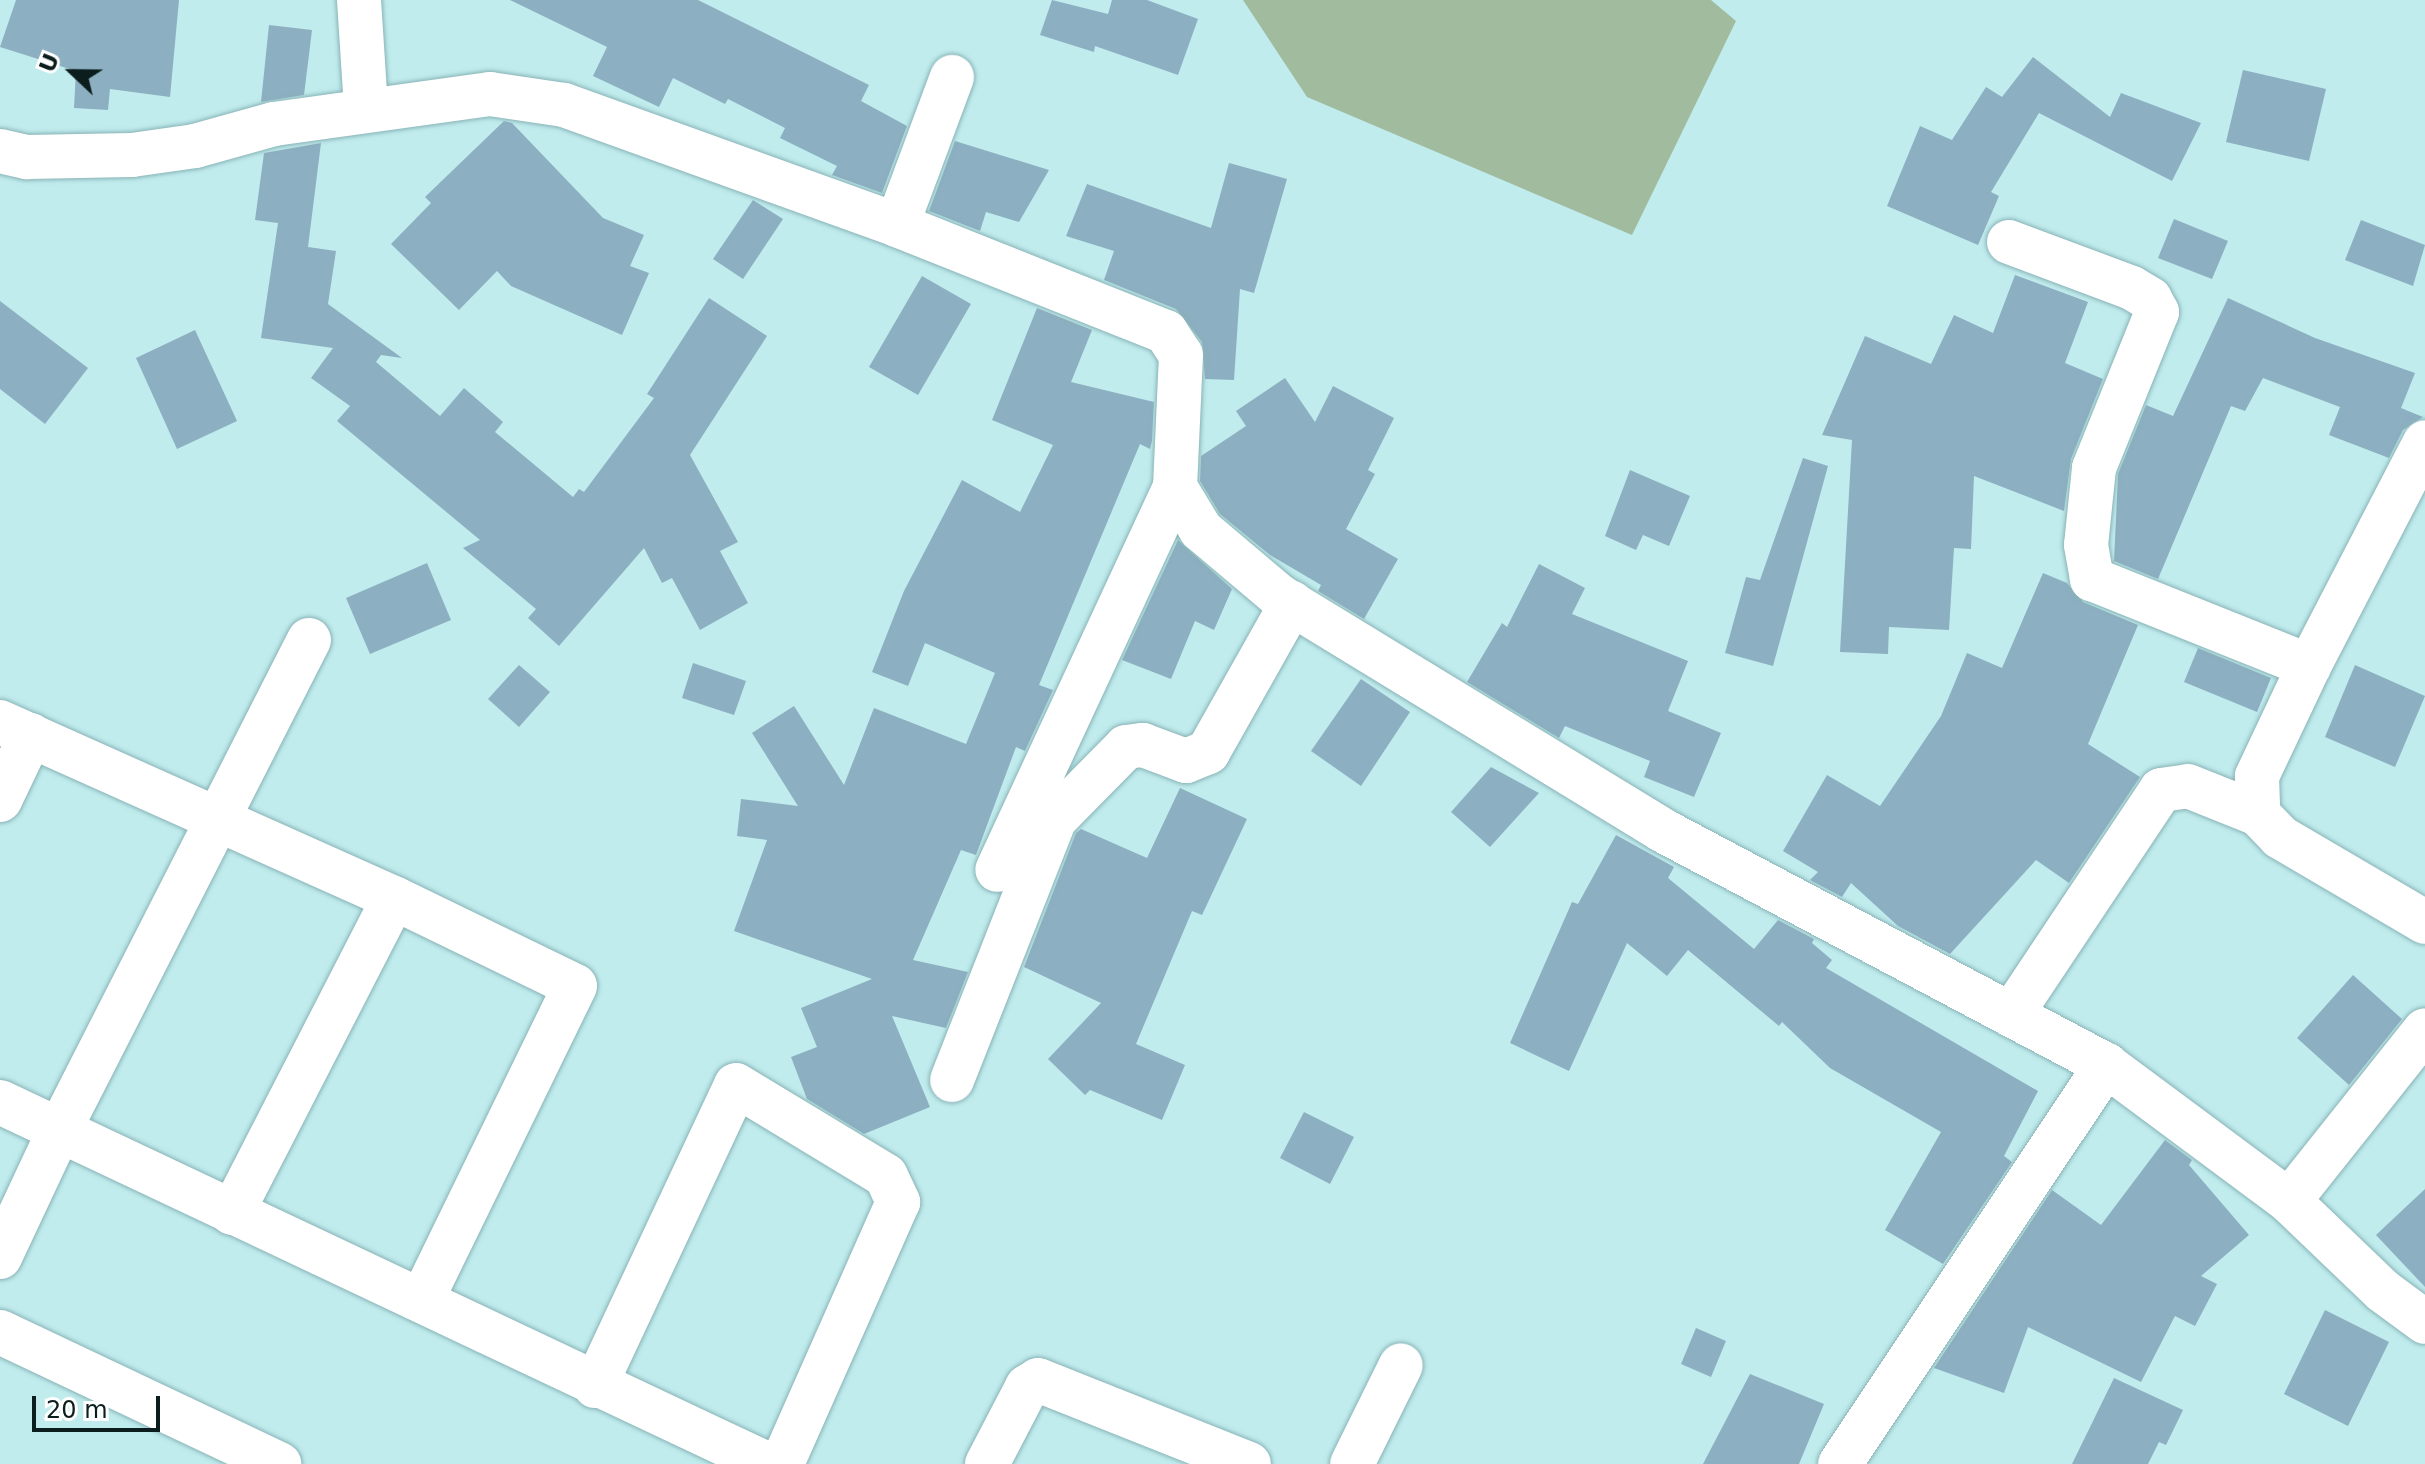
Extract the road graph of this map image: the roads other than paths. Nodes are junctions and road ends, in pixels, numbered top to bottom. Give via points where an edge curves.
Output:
1 (359, 0) edge
2 (952, 77) dead end
3 (366, 109) junction
4 (0, 151) edge
5 (897, 225) junction
6 (2009, 242) dead end
7 (2425, 442) edge
8 (1175, 487) junction
9 (1292, 603) junction
10 (309, 640) dead end
11 (2309, 666) junction
12 (15, 728) edge
13 (0, 800) edge
14 (2258, 814) junction
15 (217, 817) junction
16 (997, 870) dead end
17 (394, 898) junction
18 (2425, 922) edge
19 (2011, 1015) junction
20 (2425, 1030) edge
21 (2106, 1065) junction
22 (952, 1080) dead end
23 (0, 1102) edge
24 (59, 1131) junction
25 (2289, 1201) junction
26 (232, 1213) junction
27 (0, 1257) edge
28 (422, 1300) junction
29 (2425, 1322) edge
30 (0, 1332) edge
31 (1401, 1365) dead end
32 (595, 1386) junction
33 (279, 1464) edge
34 (767, 1464) edge
35 (782, 1464) edge
36 (987, 1464) edge
37 (1249, 1464) edge
38 (1352, 1464) edge
39 (1840, 1464) edge

1 - 3 street
2 - 5 street
3 - 4 street via 132,155 27,157
3 - 5 street via 490,94 564,105
5 - 8 street via 1166,332 1181,355
6 - 11 street via 2132,288 2150,299 2157,312 2094,468 2086,545 2092,579
7 - 11 street
8 - 9 street via 1201,530
8 - 16 street
9 - 19 street via 1662,830
9 - 22 street via 1208,752 1186,761 1143,745 1126,747 1055,819
10 - 15 street
11 - 14 street via 2257,776
12 - 13 street
12 - 15 street
14 - 18 street via 2280,837
14 - 19 street via 2188,786 2161,790
15 - 17 street
15 - 24 street
17 - 26 street
17 - 28 street via 575,986
19 - 21 street
20 - 25 street
21 - 25 street
21 - 39 street
23 - 24 street
24 - 26 street
24 - 27 street
25 - 29 street via 2383,1291
26 - 28 street
28 - 32 street
30 - 33 street
31 - 38 street
32 - 34 street
32 - 35 street via 736,1085 886,1176 896,1188 898,1202
36 - 37 street via 1027,1387 1038,1380

